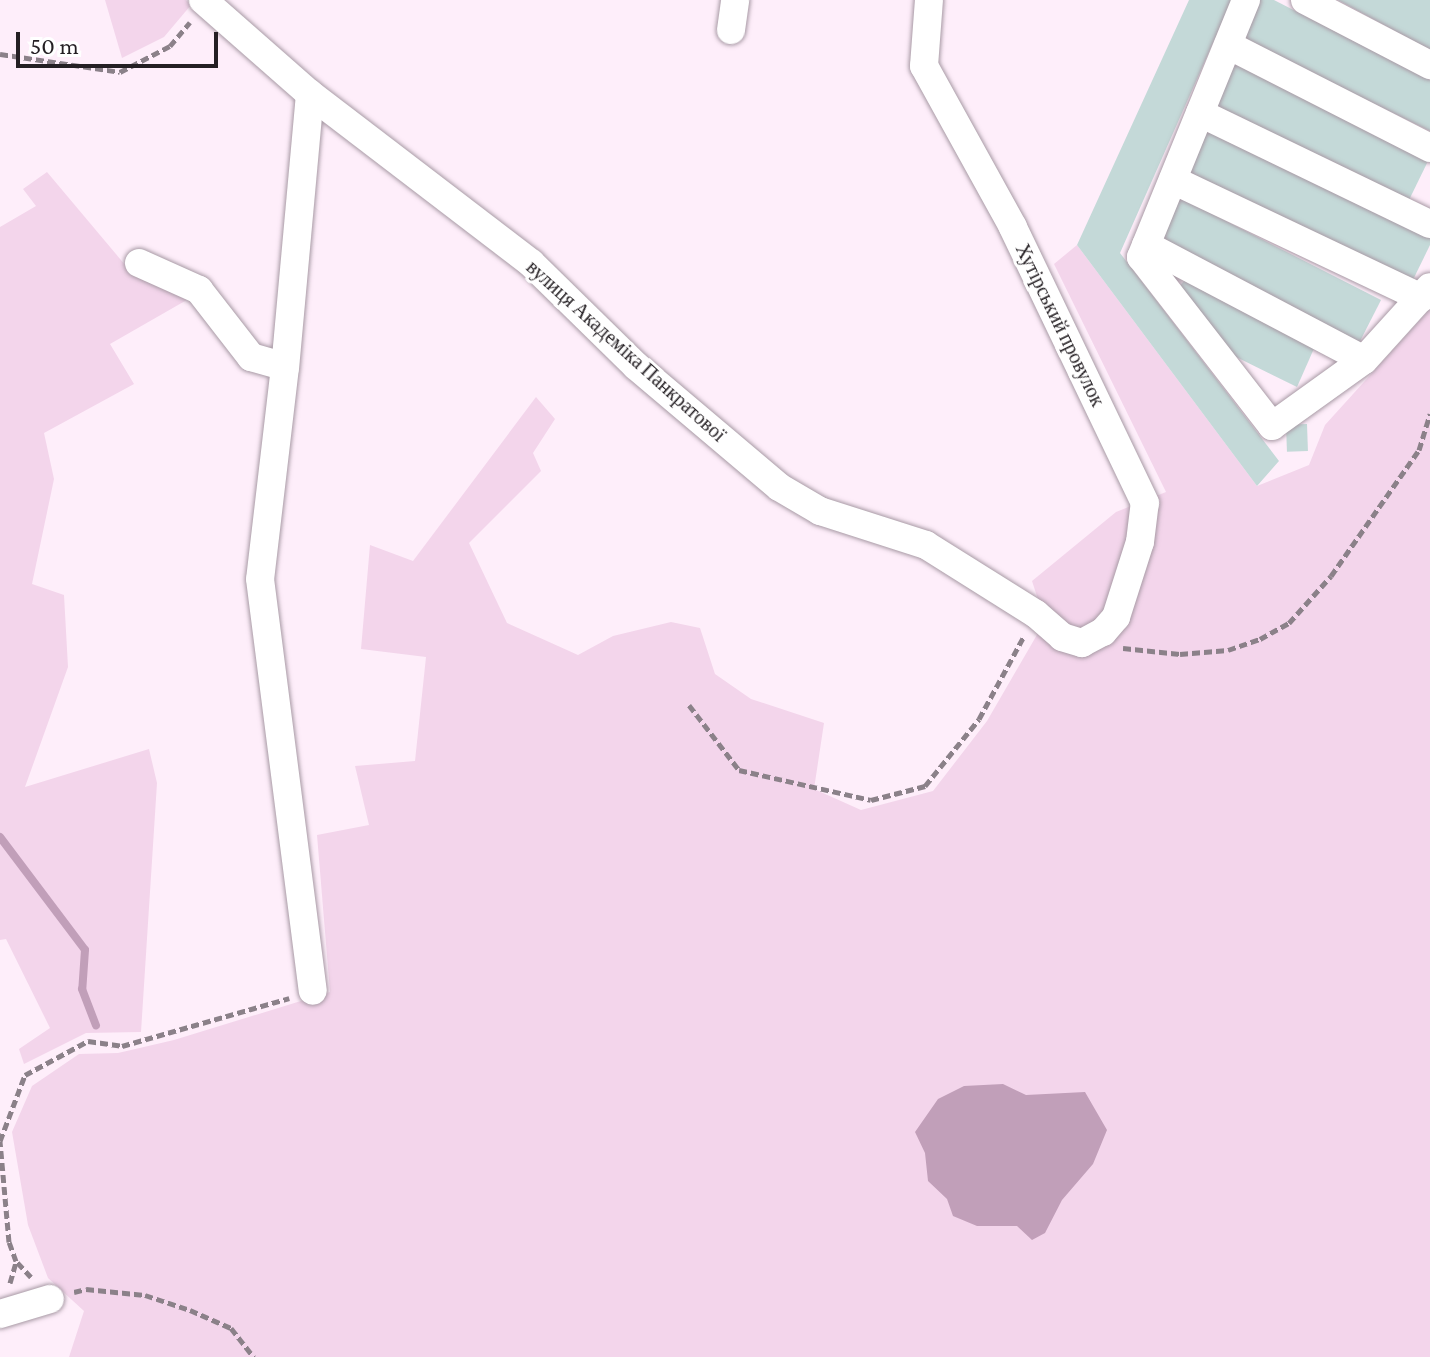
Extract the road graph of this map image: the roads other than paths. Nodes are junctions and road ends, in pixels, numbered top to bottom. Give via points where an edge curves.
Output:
1 (735, 0) edge
2 (929, 0) edge
3 (1246, 0) edge
4 (1305, 0) edge
5 (205, 2) edge
6 (731, 30) dead end
7 (1228, 45) junction
8 (1430, 65) edge
9 (310, 94) junction
10 (1200, 113) junction
11 (1430, 148) edge
12 (1173, 180) junction
13 (1430, 224) edge
14 (1146, 245) junction
15 (139, 263) dead end
16 (1426, 292) edge
17 (1364, 360) junction
18 (285, 367) junction
19 (1082, 643) joint
20 (313, 991) road end
21 (50, 1299) road end
22 (0, 1314) edge

1 - 6 street
2 - 19 street, Хутірський провулок via 924,66 1013,227 1145,503 1140,542 1116,617 1103,632
3 - 7 street
4 - 8 street
5 - 9 street, вулиця Академіка Панкратової
7 - 10 street
7 - 11 street
9 - 18 street
9 - 19 street, вулиця Академіка Панкратової via 531,263 636,366 779,487 820,511 926,545 1036,614 1062,637
10 - 12 street
10 - 13 street
12 - 14 street
12 - 16 street
14 - 17 street
14 - 17 street via 1141,257 1272,426
15 - 18 street via 199,290 251,357
16 - 17 street
18 - 20 street via 260,579
21 - 22 street

